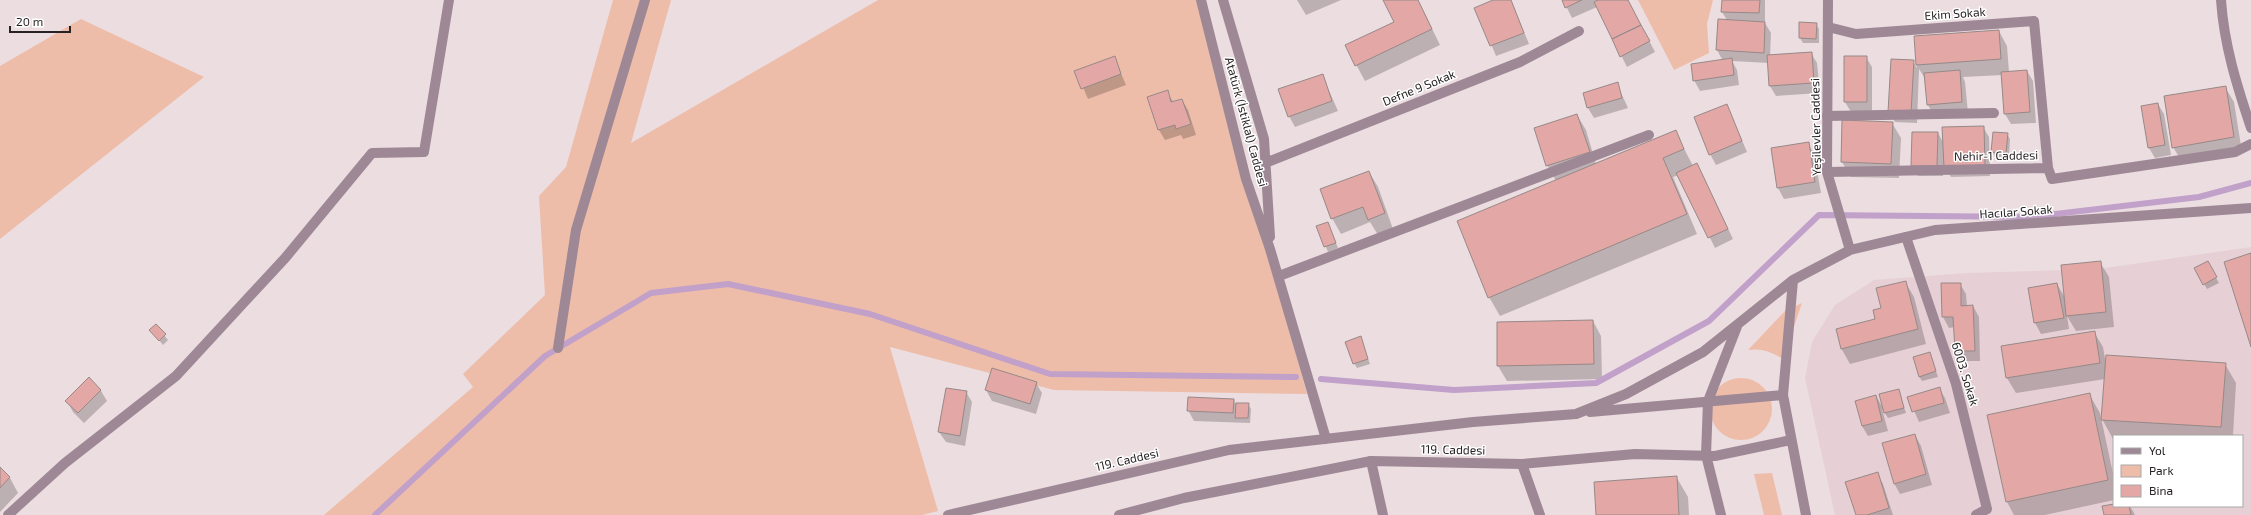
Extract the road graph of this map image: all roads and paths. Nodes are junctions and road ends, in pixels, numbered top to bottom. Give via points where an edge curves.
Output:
1 (449, 0) edge
2 (645, 0) edge
3 (1201, 0) edge
4 (1223, 0) edge
5 (1828, 0) edge
6 (2222, 0) edge
7 (1828, 27) junction
8 (1579, 31) dead end
9 (1994, 113) dead end
10 (1827, 116) junction
11 (2251, 128) edge
12 (1649, 135) dead end
13 (2251, 144) edge
14 (1265, 163) junction
15 (2048, 168) junction
16 (1827, 172) junction
17 (2251, 208) edge
18 (1906, 237) junction
19 (1270, 248) junction
20 (1850, 250) junction
21 (1279, 276) junction
22 (1793, 280) junction
23 (1739, 322) junction
24 (558, 348) dead end
25 (1783, 395) junction
26 (1708, 401) junction
27 (1576, 414) junction
28 (1326, 439) junction
29 (1791, 440) junction
30 (1706, 455) junction
31 (1371, 461) junction
32 (1522, 464) junction
33 (8, 515) edge
34 (948, 515) edge
35 (1119, 515) edge
36 (1383, 515) edge
37 (1540, 515) edge
38 (1722, 515) edge
39 (1806, 515) edge
40 (1976, 515) edge

1 - 33 street via 424,152 372,153 286,257 176,376 65,463
2 - 24 street via 576,230
3 - 19 street, Atatürk (İstiklal) Caddesi via 1246,179
4 - 14 street, Atatürk (İstiklal) Caddesi via 1264,139
5 - 7 street, Yeşilevler Caddesi
6 - 11 street via 2223,23 2233,74
7 - 10 street, Yeşilevler Caddesi
7 - 15 street, Ekim Sokak via 1856,34 2034,21
8 - 14 street, Defne 9 Sokak via 1520,62
9 - 10 street
10 - 16 street, Yeşilevler Caddesi
12 - 21 street
13 - 15 street, Nehir-1 Caddesi via 2235,152 2052,179
14 - 19 street, Atatürk (İstiklal) Caddesi
15 - 16 street, Nehir-1 Caddesi
16 - 20 street, Yeşilevler Caddesi
17 - 18 street, Hacılar Sokak via 1935,230
18 - 20 street, Hacılar Sokak
18 - 40 street, 6003. Sokak via 1956,384 1987,509
19 - 21 street, Atatürk (İstiklal) Caddesi
20 - 22 street, Hacılar Sokak
21 - 28 street, Atatürk (İstiklal) Caddesi
22 - 23 street, Hacılar Sokak
22 - 25 street
23 - 26 street
23 - 27 street, 119. Caddesi via 1702,352 1626,394
25 - 26 street, 119. Caddesi
25 - 29 street
26 - 27 street, 119. Caddesi
26 - 30 street
27 - 28 street, 119. Caddesi via 1473,422
28 - 34 street, 119. Caddesi via 1229,450
29 - 30 street, 119. Caddesi via 1715,456
29 - 39 street
30 - 32 street, 119. Caddesi via 1635,454
30 - 38 street
31 - 32 street, 119. Caddesi
31 - 35 street, 119. Caddesi via 1184,498
31 - 36 street
32 - 37 street

